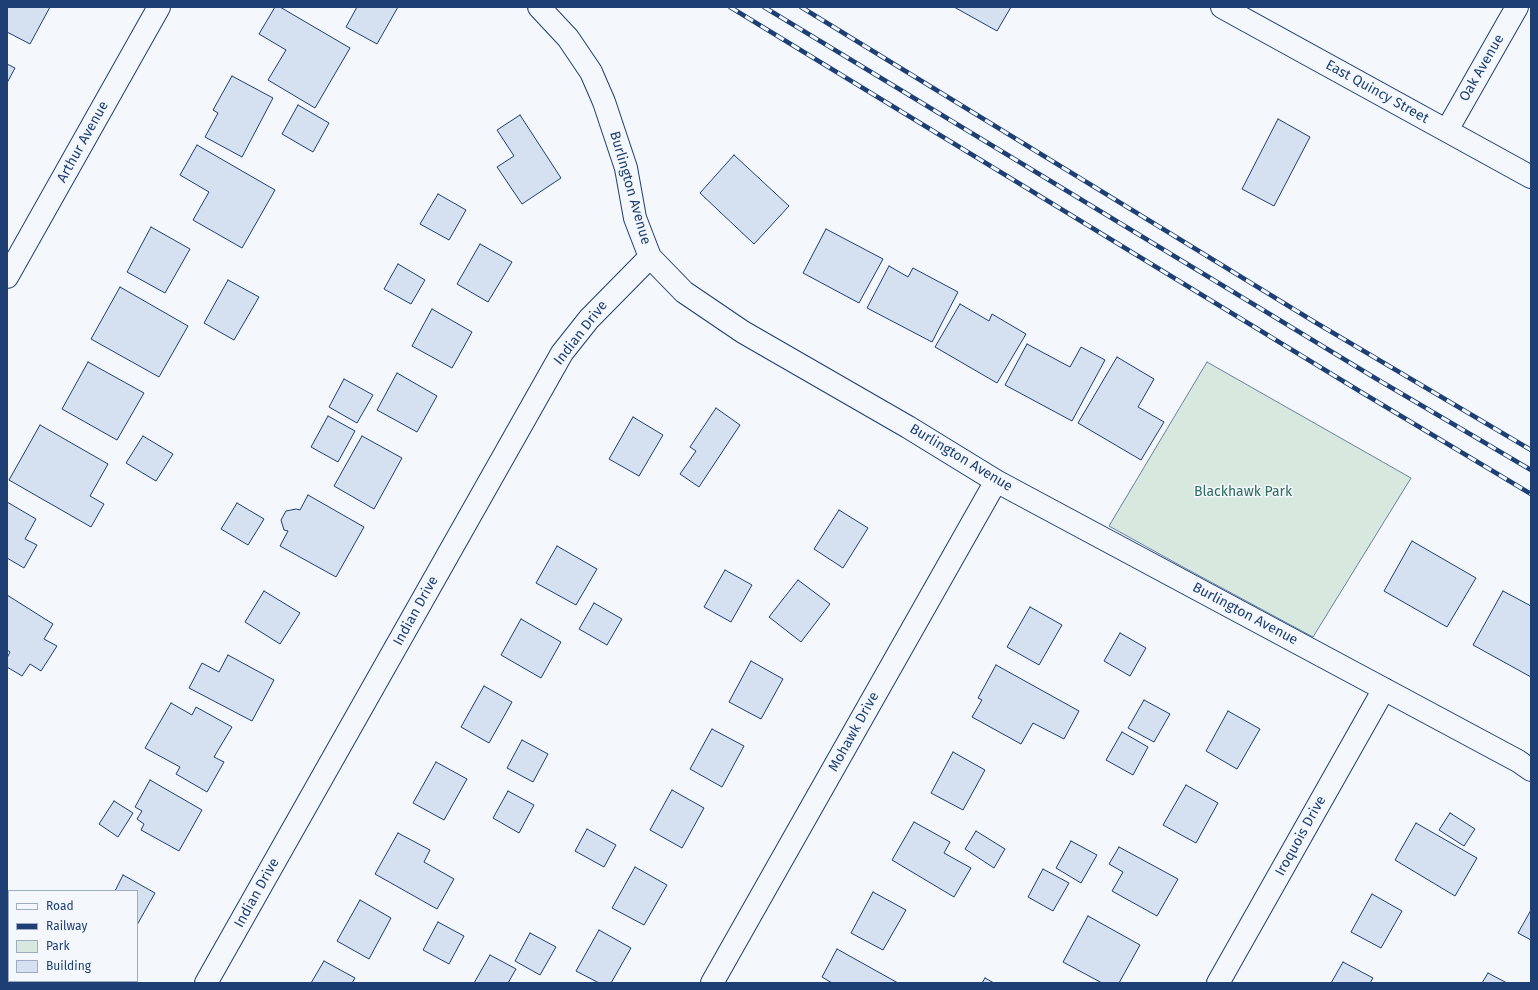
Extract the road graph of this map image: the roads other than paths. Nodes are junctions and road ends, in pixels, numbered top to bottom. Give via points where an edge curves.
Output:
1 (159, 7) edge
2 (538, 7) edge
3 (1222, 7) edge
4 (1517, 7) edge
5 (1447, 130) junction
6 (1531, 177) edge
7 (650, 257) junction
8 (7, 277) edge
9 (996, 481) junction
10 (1384, 689) junction
11 (1531, 770) edge
12 (206, 983) edge
13 (712, 983) edge
14 (1218, 983) edge

1 - 8 street, Arthur Avenue
2 - 7 street, Burlington Avenue via 568,38 591,72 626,168 635,218
3 - 5 street, East Quincy Street
4 - 5 street, Oak Avenue
5 - 6 street, East Quincy Street
7 - 9 street, Burlington Avenue via 684,292 743,332
7 - 12 street, Indian Drive via 589,319 562,353
9 - 10 street, Burlington Avenue
9 - 13 street, Mohawk Drive
10 - 11 street, Burlington Avenue
10 - 14 street, Iroquois Drive

